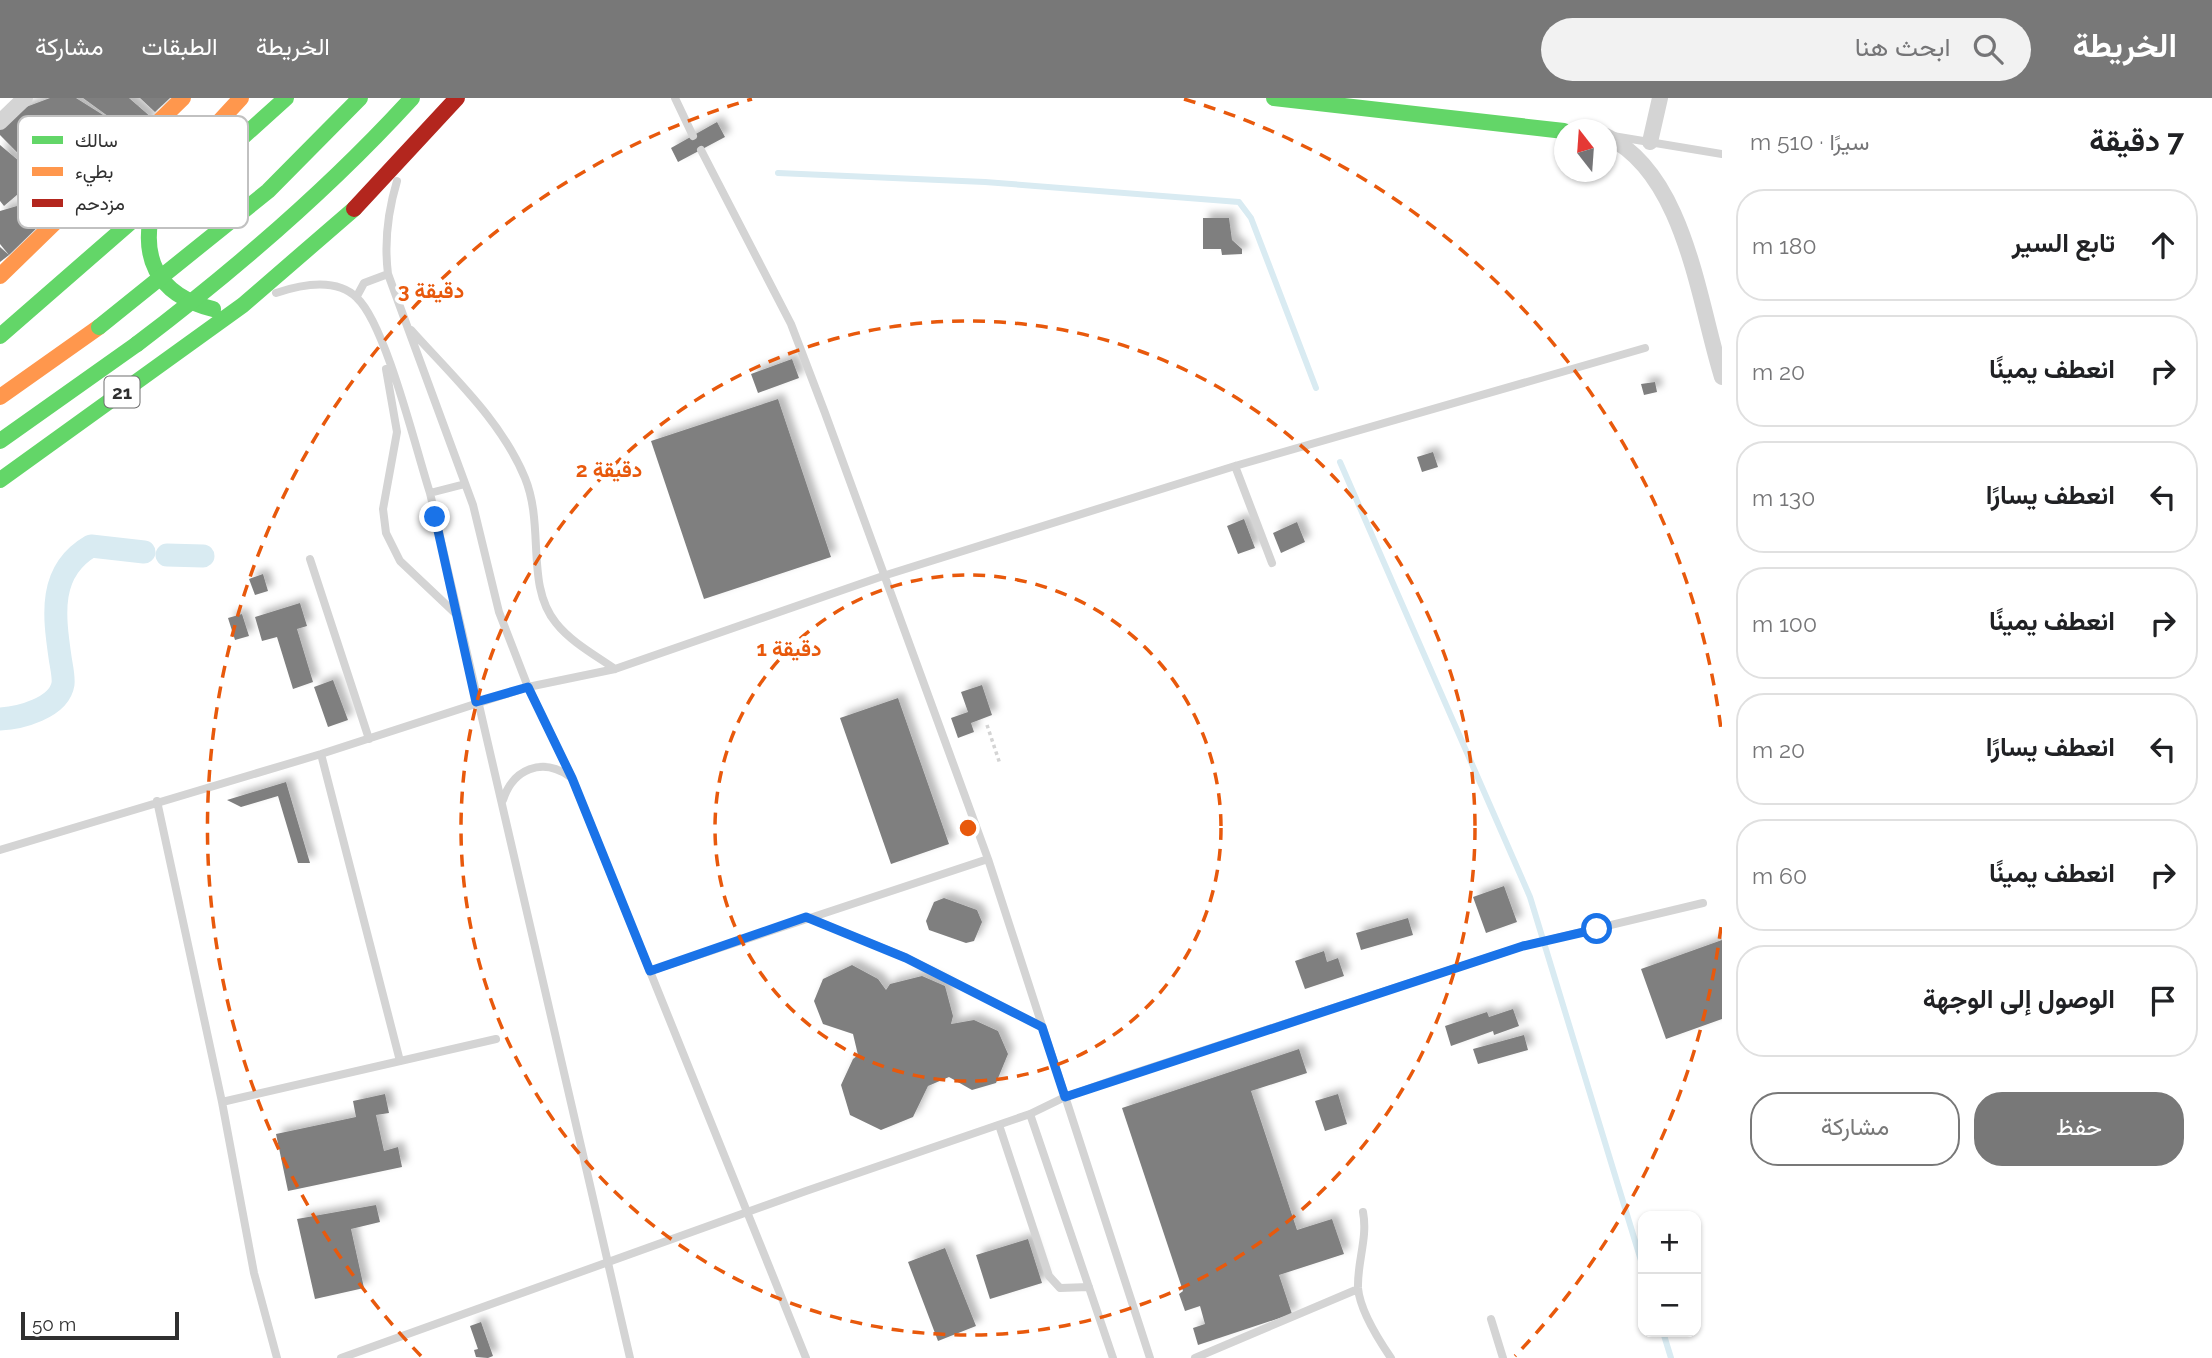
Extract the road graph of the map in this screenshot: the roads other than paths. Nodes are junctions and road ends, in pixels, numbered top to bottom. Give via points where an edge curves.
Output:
1 (25, 98) edge
2 (183, 98) edge
3 (241, 98) edge
4 (286, 98) edge
5 (360, 98) edge
6 (412, 98) edge
7 (457, 98) edge
8 (675, 98) edge
9 (1274, 98) edge
10 (1660, 98) edge
11 (164, 116) edge
12 (224, 116) edge
13 (0, 122) edge
14 (1554, 130) edge
15 (248, 132) edge
16 (692, 136) dead end
17 (1617, 137) edge
18 (1617, 142) edge
19 (1650, 142) junction
20 (701, 149) dead end
21 (1722, 154) edge
22 (402, 161) junction
23 (248, 209) edge
24 (49, 228) edge
25 (124, 228) edge
26 (146, 228) edge
27 (227, 228) edge
28 (388, 274) junction
29 (0, 276) edge
30 (357, 296) junction
31 (244, 304) junction
32 (406, 326) junction
33 (0, 336) edge
34 (382, 342) junction
35 (1645, 348) dead end
36 (1722, 377) edge
37 (0, 397) edge
38 (0, 441) edge
39 (1235, 466) junction
40 (0, 480) edge
41 (465, 484) junction
42 (430, 493) junction
43 (310, 559) dead end
44 (1272, 563) dead end
45 (883, 576) junction
46 (456, 614) junction
47 (615, 670) junction
48 (528, 687) junction
49 (476, 702) junction
50 (369, 739) junction
51 (321, 754) junction
52 (572, 778) junction
53 (157, 801) junction
54 (503, 801) junction
55 (0, 850) edge
56 (988, 859) junction
57 (1703, 903) dead end
58 (806, 917) junction
59 (650, 971) junction
60 (1042, 1027) junction
61 (496, 1039) dead end
62 (400, 1061) junction
63 (1065, 1097) junction
64 (222, 1102) junction
65 (1030, 1114) junction
66 (999, 1125) junction
67 (1363, 1212) dead end
68 (748, 1213) junction
69 (607, 1262) junction
70 (1089, 1287) junction
71 (1358, 1289) junction
72 (1491, 1320) dead end
73 (277, 1358) edge
74 (341, 1358) edge
75 (630, 1358) edge
76 (806, 1358) edge
77 (1113, 1358) edge
78 (1150, 1358) edge
79 (1195, 1358) edge
80 (1391, 1358) edge
81 (1503, 1358) edge

1 - 13 street
2 - 11 main road
3 - 12 main road
4 - 15 main road
5 - 23 main road, bridge
6 - 38 main road, bridge via 350,164 203,294
7 - 22 main road, 21
8 - 16 lane
9 - 14 main road
10 - 19 street
17 - 19 lane
18 - 36 street via 1653,173 1671,205
19 - 21 lane
20 - 45 lane via 791,324
22 - 28 lane via 389,207
22 - 31 main road, 21 via 333,229
24 - 29 main road
25 - 33 main road
26 - 31 main road via 155,272 174,294 201,307
27 - 37 main road, bridge
28 - 30 lane via 364,283
28 - 32 lane
30 - 31 lane via 341,287 320,284
30 - 34 lane
31 - 40 main road, 21
32 - 41 lane
32 - 47 lane via 492,421 516,460 535,512 538,584 548,612 563,631
34 - 42 lane
34 - 46 lane via 397,432 383,509 386,533 400,561
35 - 39 lane
39 - 44 lane
39 - 45 lane
41 - 42 lane
41 - 48 lane via 499,612
42 - 46 lane
43 - 50 lane
45 - 47 lane
45 - 56 lane
46 - 49 lane
47 - 48 lane
48 - 49 lane
48 - 52 lane
49 - 50 lane
49 - 54 lane
50 - 51 lane
51 - 53 lane
51 - 62 lane
52 - 54 lane via 551,768 530,768 512,780
52 - 59 lane
53 - 55 lane
53 - 64 lane
54 - 69 lane
56 - 58 lane
56 - 60 lane
57 - 63 lane via 1523,946
58 - 59 lane
58 - 60 lane via 906,958
59 - 68 lane
60 - 63 lane
61 - 62 lane
62 - 64 lane
63 - 65 lane
63 - 78 lane
64 - 73 lane via 254,1273
65 - 66 lane
65 - 70 lane
66 - 68 lane
66 - 70 lane via 1049,1276 1060,1288
67 - 71 lane via 1365,1243
68 - 69 lane
68 - 76 lane
69 - 74 lane
69 - 75 lane
70 - 77 lane
71 - 79 lane
71 - 80 lane via 1367,1316
72 - 81 lane

